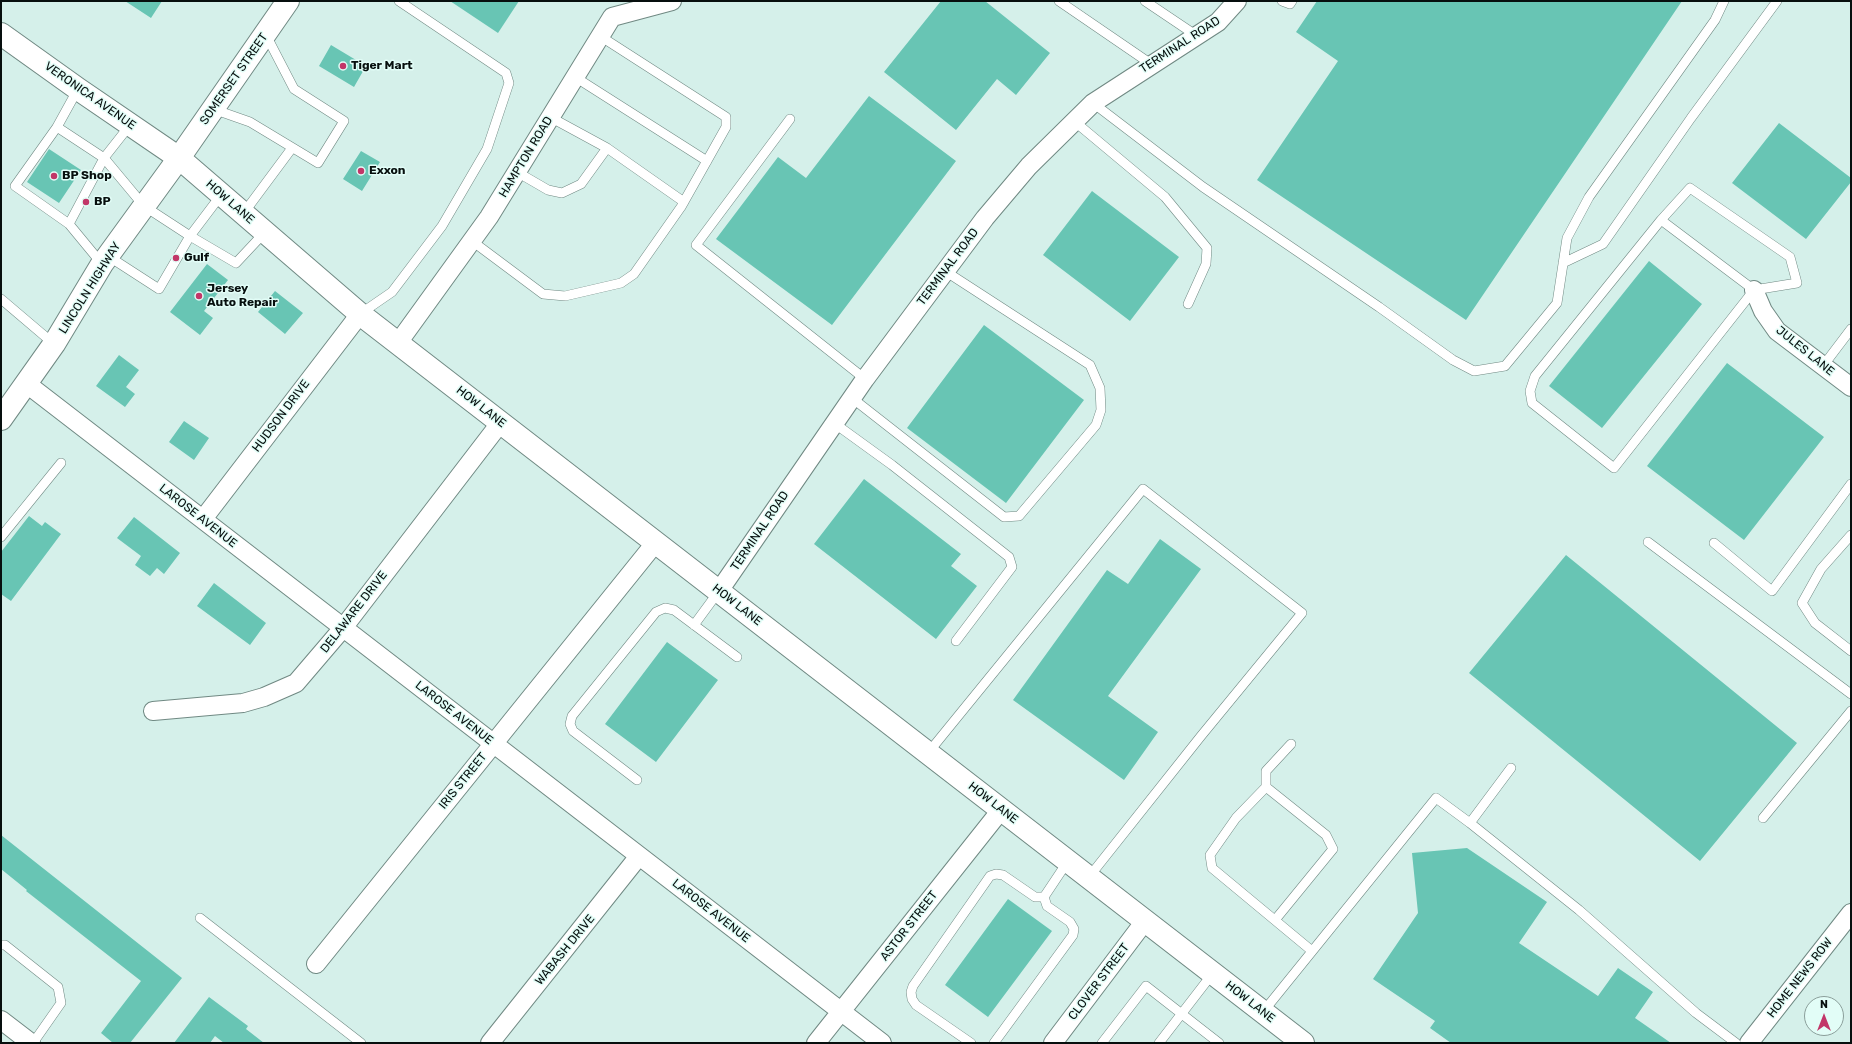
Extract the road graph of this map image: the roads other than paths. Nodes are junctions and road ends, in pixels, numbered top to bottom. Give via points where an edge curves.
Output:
1 (399, 1) edge
2 (672, 1) edge
3 (1059, 1) edge
4 (1145, 1) edge
5 (1237, 1) edge
6 (1282, 1) edge
7 (1292, 1) edge
8 (1724, 1) edge
9 (1776, 1) edge
10 (634, 6) edge
11 (276, 15) edge
12 (1, 34) edge
13 (600, 36) junction
14 (1197, 36) junction
15 (1151, 64) junction
16 (575, 77) junction
17 (78, 89) junction
18 (1093, 103) junction
19 (213, 109) junction
20 (550, 116) junction
21 (790, 119) dead end
22 (1074, 121) junction
23 (130, 125) junction
24 (57, 126) junction
25 (292, 148) junction
26 (607, 148) junction
27 (104, 158) junction
28 (179, 158) junction
29 (707, 161) junction
30 (517, 172) junction
31 (221, 195) junction
32 (684, 202) junction
33 (144, 206) junction
34 (243, 214) junction
35 (1661, 220) junction
36 (69, 224) junction
37 (265, 232) junction
38 (190, 236) junction
39 (472, 241) junction
40 (105, 260) junction
41 (1563, 263) junction
42 (945, 271) junction
43 (1754, 290) junction
44 (1, 300) edge
45 (1188, 304) dead end
46 (360, 314) junction
47 (1851, 329) edge
48 (398, 343) junction
49 (54, 344) junction
50 (1823, 366) junction
51 (865, 379) junction
52 (27, 384) junction
53 (1851, 387) edge
54 (852, 398) junction
55 (1, 418) edge
56 (501, 422) junction
57 (834, 423) junction
58 (61, 463) dead end
59 (1851, 484) edge
60 (203, 519) junction
61 (1851, 535) edge
62 (1, 538) edge
63 (656, 542) junction
64 (1648, 542) dead end
65 (1714, 544) dead end
66 (719, 591) junction
67 (694, 625) junction
68 (344, 628) junction
69 (956, 641) dead end
70 (1851, 651) edge
71 (737, 657) dead end
72 (1851, 694) edge
73 (153, 711) dead end
74 (1851, 711) edge
75 (494, 744) junction
76 (1291, 744) dead end
77 (928, 753) junction
78 (1511, 768) dead end
79 (637, 780) dead end
80 (1266, 787) junction
81 (1001, 810) junction
82 (1763, 818) dead end
83 (1470, 823) junction
84 (640, 856) junction
85 (1068, 861) junction
86 (1089, 878) junction
87 (1044, 897) junction
88 (1851, 913) edge
89 (200, 918) dead end
90 (1275, 920) junction
91 (1145, 921) junction
92 (1, 945) edge
93 (1312, 951) junction
94 (316, 964) dead end
95 (1212, 973) junction
96 (841, 1012) junction
97 (1262, 1012) junction
98 (1182, 1014) junction
99 (1, 1020) edge
100 (1299, 1042) edge
101 (32, 1043) edge
102 (361, 1043) edge
103 (490, 1043) edge
104 (816, 1043) edge
105 (882, 1043) edge
106 (971, 1043) edge
107 (994, 1043) edge
108 (1053, 1043) edge
109 (1102, 1043) edge
110 (1159, 1043) edge
111 (1219, 1043) edge
112 (1736, 1043) edge
113 (1749, 1043) edge

1 - 46 lane via 506,73 509,83 487,149 442,226 392,292
2 - 10 street, HAMPTON ROAD
3 - 15 lane
4 - 14 lane
5 - 14 street, TERMINAL ROAD via 1218,22
6 - 7 lane via 1290,4
8 - 41 lane via 1715,20 1589,197 1567,238
9 - 41 lane via 1603,244
10 - 13 street, HAMPTON ROAD via 612,17
11 - 19 main road, SOMERSET STREET
11 - 25 lane via 294,89 344,121 318,163
12 - 17 main road, VERONICA AVENUE
13 - 16 street, HAMPTON ROAD
13 - 29 lane via 726,117 726,127
14 - 15 street, TERMINAL ROAD
15 - 18 street, TERMINAL ROAD
16 - 20 street, HAMPTON ROAD
16 - 29 lane
17 - 23 main road, VERONICA AVENUE
17 - 24 lane
18 - 22 street, TERMINAL ROAD
18 - 41 lane via 1203,187 1453,360 1474,371 1505,366 1533,334 1557,303
19 - 25 lane via 250,122
19 - 28 main road, SOMERSET STREET
20 - 26 lane
20 - 30 street, HAMPTON ROAD
21 - 51 lane via 696,245
22 - 42 street, TERMINAL ROAD via 1029,166
22 - 45 lane via 1165,197 1207,248 1206,264
23 - 27 lane
23 - 28 main road, VERONICA AVENUE
24 - 27 lane
24 - 36 lane via 15,186
25 - 34 lane
26 - 30 lane via 581,184 562,193 548,190
26 - 32 lane
27 - 33 lane
27 - 36 lane
28 - 31 main road, HOW LANE
28 - 33 main road, LINCOLN HIGHWAY
29 - 32 lane
30 - 39 street, HAMPTON ROAD
31 - 34 main road, HOW LANE
31 - 38 lane
32 - 39 lane via 634,274 621,283 565,296 543,294
33 - 38 lane
33 - 40 main road, LINCOLN HIGHWAY
34 - 37 main road, HOW LANE
35 - 43 lane
35 - 43 lane via 1690,188 1790,257 1797,283
35 - 43 lane via 1536,376 1530,391 1532,403 1614,468
36 - 40 lane
37 - 38 lane via 236,263
37 - 46 main road, HOW LANE
38 - 40 lane via 159,288
39 - 48 street, HAMPTON ROAD
40 - 49 main road, LINCOLN HIGHWAY
42 - 51 street, TERMINAL ROAD
42 - 54 lane via 1090,364 1100,388 1101,410 1096,425 1019,516 1004,517
43 - 50 street, JULES LANE via 1763,311 1777,331
44 - 49 lane
46 - 48 main road, HOW LANE
46 - 60 street, HUDSON DRIVE
47 - 50 lane
48 - 56 main road, HOW LANE
49 - 52 main road, LINCOLN HIGHWAY
50 - 53 street, JULES LANE
51 - 54 street, TERMINAL ROAD
52 - 55 main road, LINCOLN HIGHWAY
52 - 60 street, LAROSE AVENUE
54 - 57 street, TERMINAL ROAD
56 - 63 main road, HOW LANE
56 - 68 street, DELAWARE DRIVE
57 - 66 street, TERMINAL ROAD
57 - 69 lane via 892,465 1008,557 1012,567
58 - 62 lane
59 - 65 lane via 1772,591
60 - 68 street, LAROSE AVENUE
61 - 70 lane via 1821,569 1802,603 1815,623
63 - 66 main road, HOW LANE
63 - 75 street, IRIS STREET
64 - 72 lane
66 - 67 lane
66 - 77 main road, HOW LANE
67 - 71 lane
67 - 79 lane via 674,610 665,608 656,612 572,716 570,724 573,731
68 - 73 street, DELAWARE DRIVE via 291,687 243,703
68 - 75 street, LAROSE AVENUE
74 - 82 lane
75 - 84 street, LAROSE AVENUE
75 - 94 street, IRIS STREET
76 - 80 lane via 1266,771
77 - 81 main road, HOW LANE
77 - 86 lane via 1142,489 1302,613
78 - 83 lane
80 - 90 lane via 1236,818 1210,855 1212,868
80 - 90 lane via 1326,835 1333,849
81 - 85 main road, HOW LANE
81 - 96 street, ASTOR STREET
83 - 93 lane via 1436,798
83 - 112 lane via 1579,910 1696,1013
84 - 96 street, LAROSE AVENUE
84 - 103 street, WABASH DRIVE
85 - 86 main road, HOW LANE
85 - 87 lane
86 - 91 main road, HOW LANE
87 - 106 lane via 1035,897 1003,875 990,876 913,986 912,999 916,1005
87 - 107 lane via 1047,906 1070,922 1074,929 1073,935
88 - 113 street, HOME NEWS ROW
89 - 102 lane
90 - 93 lane
91 - 95 main road, HOW LANE
91 - 108 street, CLOVER STREET
92 - 101 lane via 5,945 58,987 62,1003
93 - 97 lane
95 - 97 main road, HOW LANE
95 - 98 lane
96 - 104 street, ASTOR STREET
96 - 105 street, LAROSE AVENUE
97 - 100 main road, HOW LANE
98 - 109 lane via 1146,986
98 - 110 lane
98 - 111 lane
99 - 101 street

